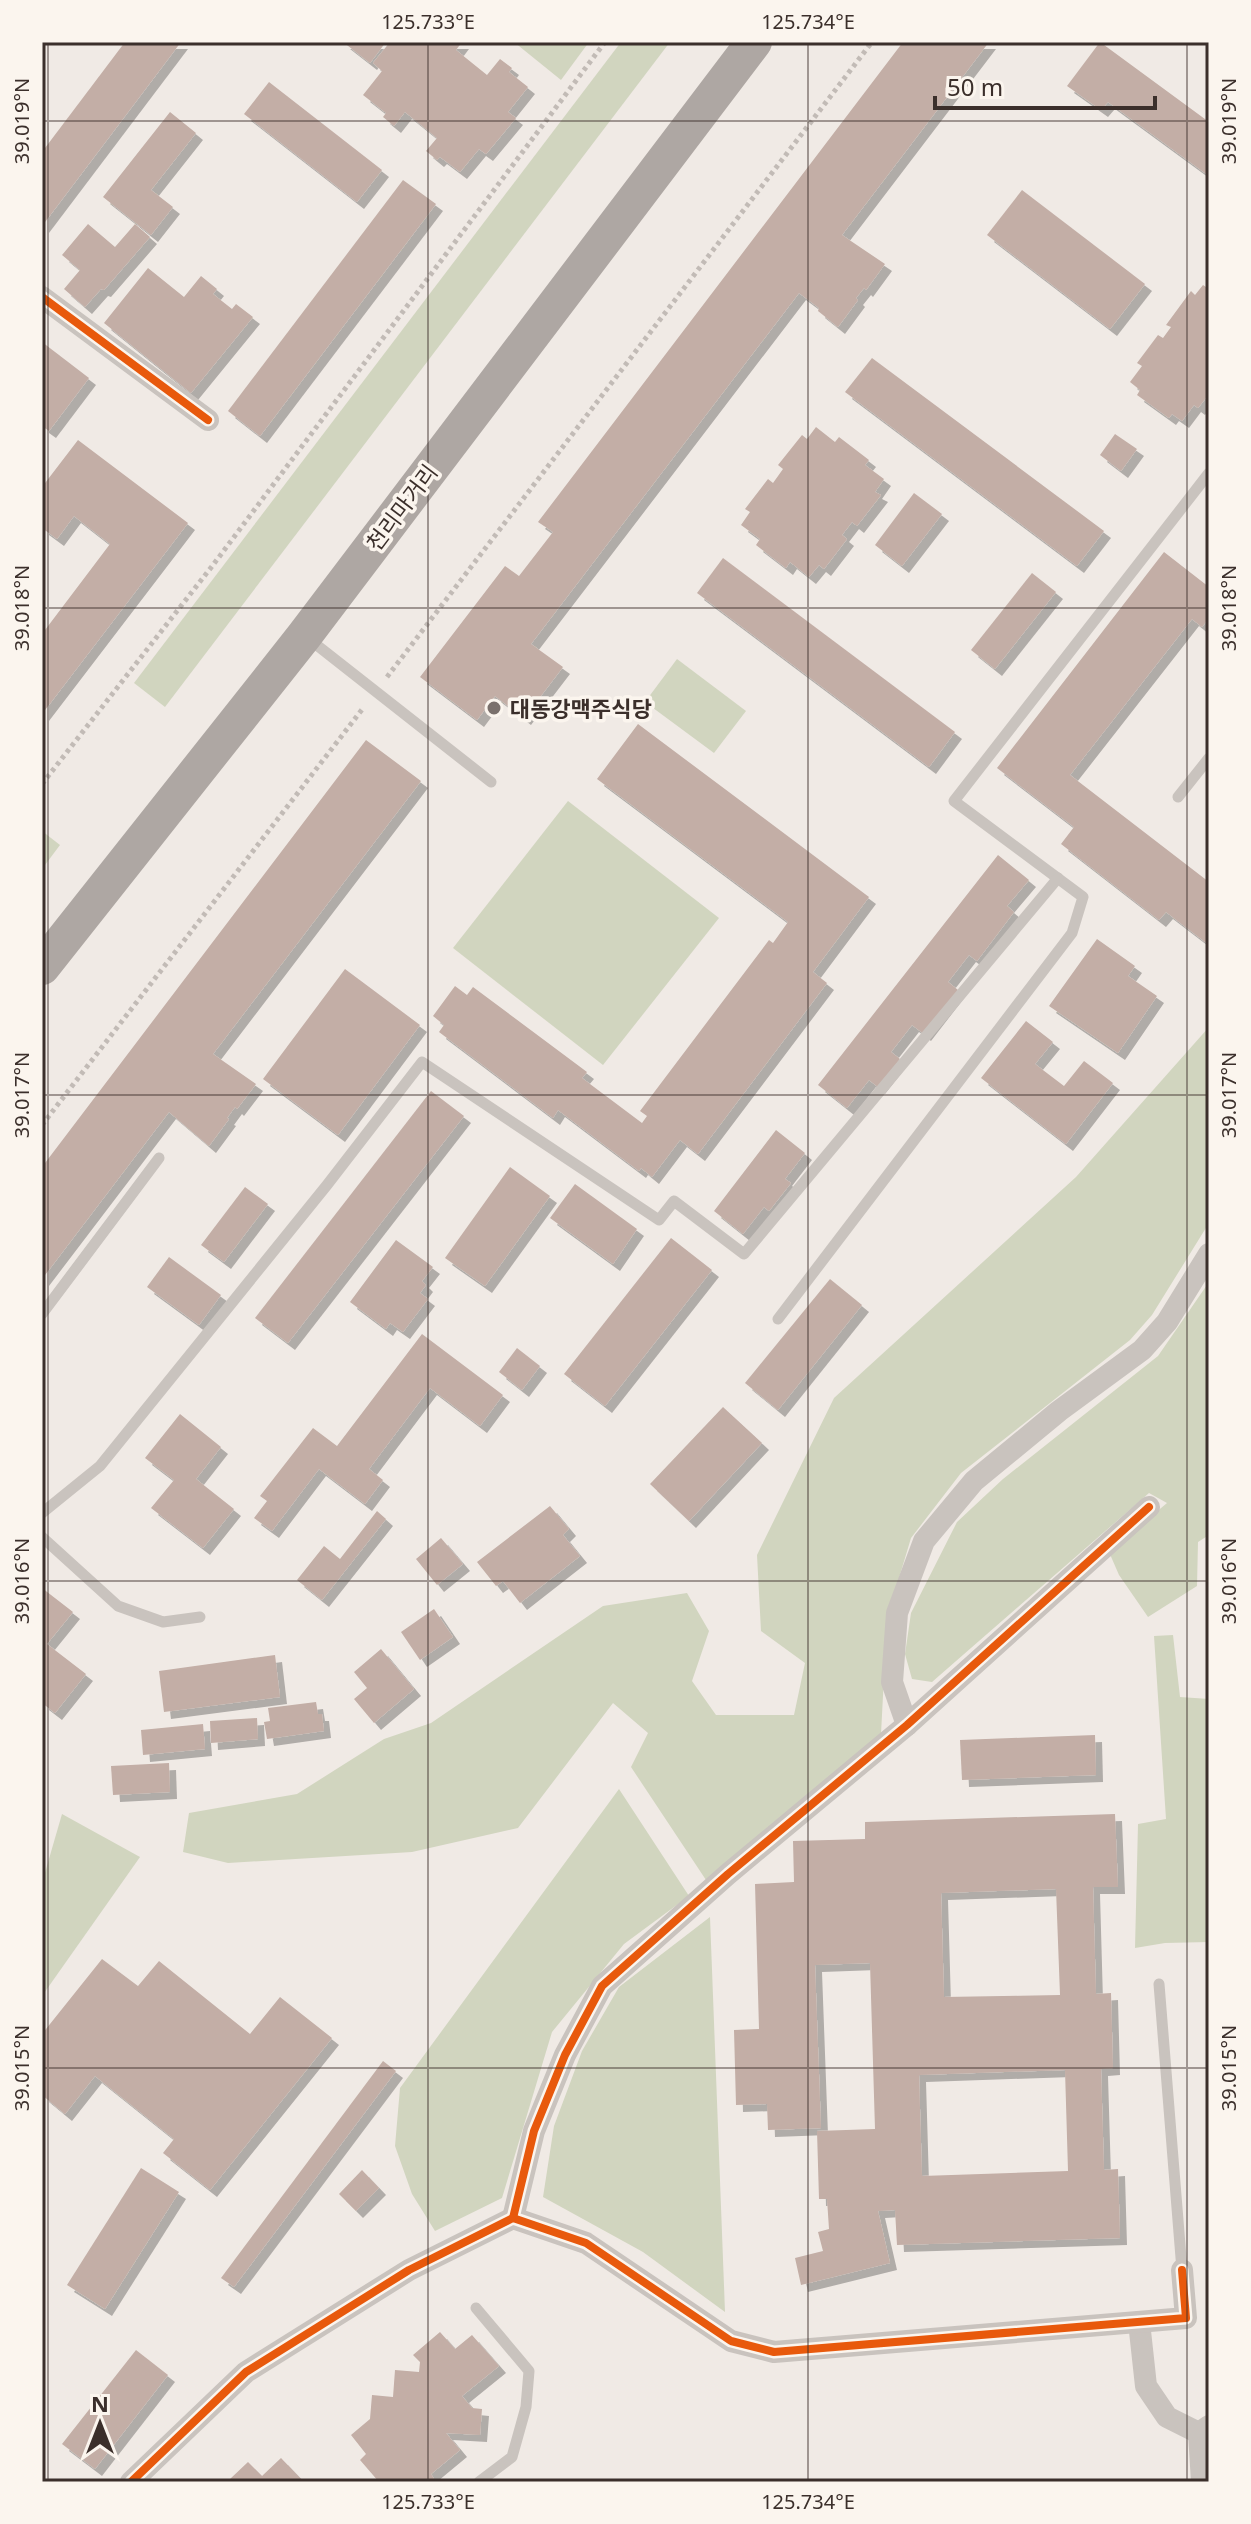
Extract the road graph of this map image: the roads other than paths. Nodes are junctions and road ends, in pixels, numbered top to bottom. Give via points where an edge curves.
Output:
1 (754, 42) edge
2 (42, 297) edge
3 (208, 420) dead end
4 (1209, 473) edge
5 (304, 636) junction
6 (1209, 758) edge
7 (491, 782) dead end
8 (1178, 797) dead end
9 (1058, 878) junction
10 (42, 967) edge
11 (159, 1158) dead end
12 (1209, 1254) edge
13 (42, 1314) edge
14 (778, 1319) dead end
15 (1149, 1507) dead end
16 (42, 1513) edge
17 (42, 1537) edge
18 (200, 1617) dead end
19 (907, 1725) junction
20 (1159, 1984) dead end
21 (513, 2218) junction
22 (1182, 2270) joint
23 (476, 2308) dead end
24 (1139, 2322) junction
25 (1204, 2430) edge
26 (131, 2482) edge
27 (479, 2482) edge
28 (1202, 2482) edge

1 - 5 main road, 천리마거리
2 - 3 street
4 - 9 lane via 954,801
5 - 7 lane
5 - 10 main road, 천리마거리
6 - 8 lane
9 - 14 lane via 1083,897 1072,933
9 - 16 lane via 744,1254 674,1201 659,1220 422,1062 100,1466
11 - 13 lane
12 - 19 street via 1167,1322 1142,1350 974,1481 924,1541 897,1613 892,1682
15 - 19 street
17 - 18 lane via 118,1606 163,1622
19 - 21 street via 602,1986 565,2055 534,2131
20 - 22 lane
21 - 24 street via 586,2243 731,2341 774,2352
21 - 26 street via 409,2270 246,2372
22 - 24 street via 1186,2318
23 - 27 lane via 529,2371 526,2407 512,2457
24 - 25 street via 1146,2386 1167,2417
25 - 28 street

